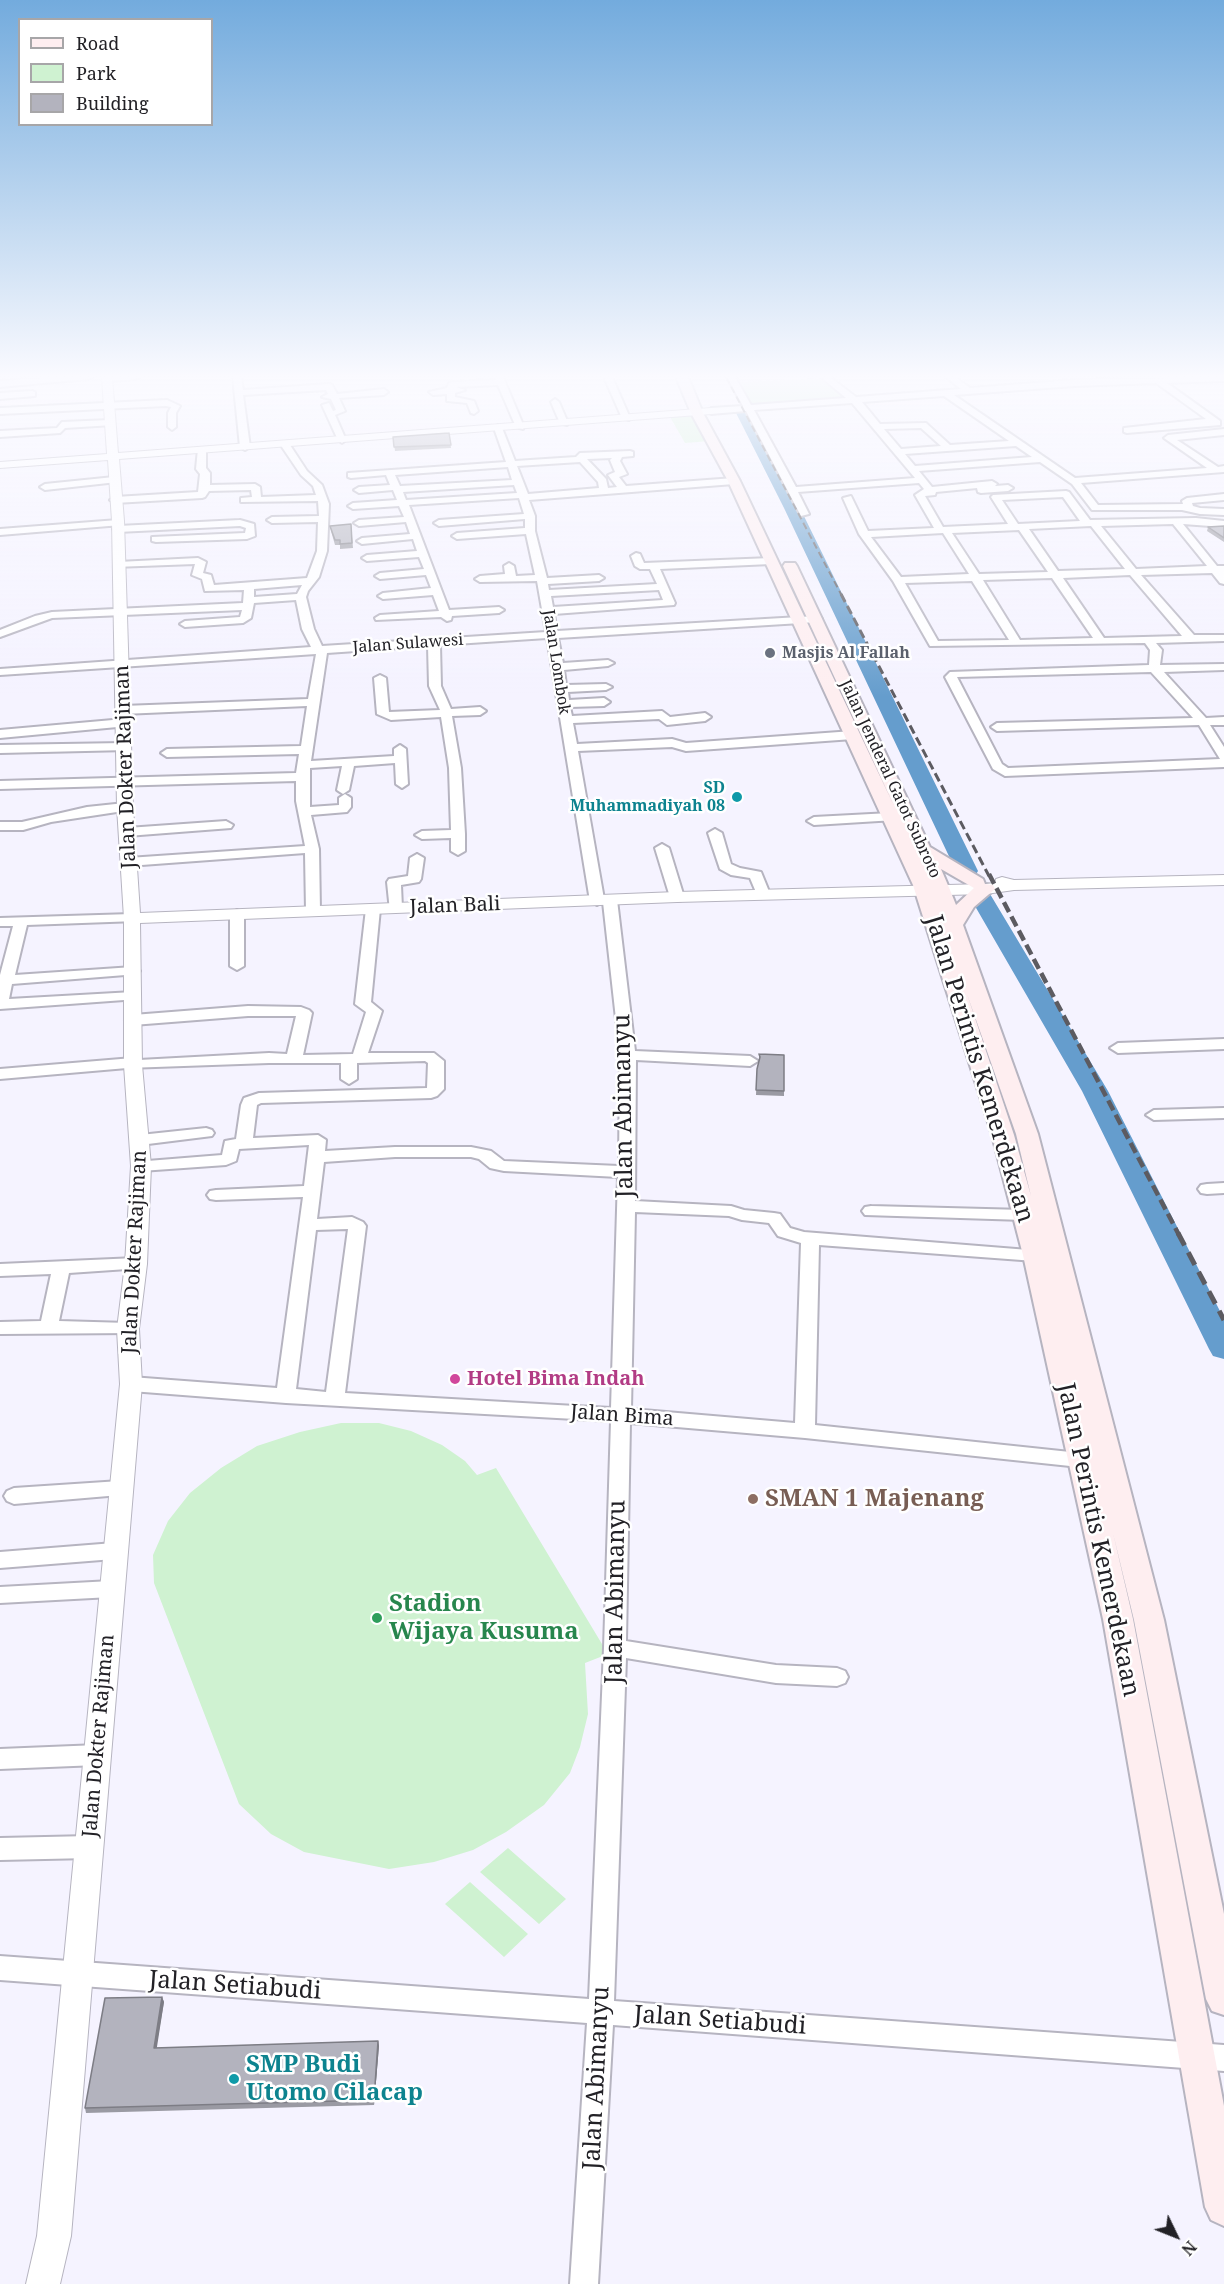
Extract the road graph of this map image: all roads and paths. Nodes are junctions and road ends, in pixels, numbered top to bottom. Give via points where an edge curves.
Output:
1 (78, 484) junction
2 (82, 484) edge
3 (114, 484) edge
4 (205, 484) edge
5 (316, 484) edge
6 (394, 484) edge
7 (486, 484) edge
8 (519, 484) edge
9 (603, 484) edge
10 (619, 484) edge
11 (702, 484) edge
12 (735, 484) edge
13 (743, 484) edge
14 (789, 484) edge
15 (875, 484) edge
16 (925, 484) edge
17 (995, 484) edge
18 (1045, 484) edge
19 (1075, 484) edge
20 (1002, 486) junction
21 (45, 487) dead end
22 (205, 488) junction
23 (396, 488) junction
24 (359, 490) dead end
25 (624, 490) junction
26 (792, 490) junction
27 (981, 490) dead end
28 (930, 491) junction
29 (604, 492) junction
30 (81, 497) dead end
31 (1224, 497) edge
32 (322, 498) junction
33 (848, 498) dead end
34 (115, 500) junction
35 (244, 500) dead end
36 (257, 500) junction
37 (404, 503) junction
38 (527, 503) junction
39 (353, 506) dead end
40 (1188, 507) junction
41 (438, 511) dead end
42 (1224, 512) edge
43 (804, 514) dead end
44 (323, 519) junction
45 (410, 519) junction
46 (272, 520) dead end
47 (1175, 521) junction
48 (45, 522) dead end
49 (118, 523) junction
50 (359, 523) dead end
51 (439, 523) dead end
52 (1091, 523) junction
53 (1224, 524) edge
54 (1018, 526) junction
55 (159, 527) junction
56 (943, 529) junction
57 (0, 531) edge
58 (530, 531) junction
59 (864, 534) junction
60 (416, 536) junction
61 (457, 536) dead end
62 (362, 541) dead end
63 (421, 554) junction
64 (636, 556) dead end
65 (367, 558) dead end
66 (771, 561) junction
67 (118, 566) junction
68 (654, 566) junction
69 (1219, 569) edge
70 (429, 572) junction
71 (1132, 572) junction
72 (1055, 574) junction
73 (380, 576) dead end
74 (974, 577) junction
75 (599, 578) dead end
76 (480, 579) dead end
77 (542, 579) junction
78 (898, 580) junction
79 (311, 581) junction
80 (1224, 581) edge
81 (249, 586) junction
82 (661, 586) junction
83 (438, 591) junction
84 (545, 593) junction
85 (383, 596) dead end
86 (301, 597) junction
87 (248, 603) junction
88 (670, 603) junction
89 (499, 610) dead end
90 (547, 611) junction
91 (120, 613) junction
92 (380, 618) dead end
93 (816, 619) junction
94 (799, 621) junction
95 (185, 624) dead end
96 (454, 625) junction
97 (679, 627) junction
98 (0, 634) edge
99 (552, 634) junction
100 (1224, 638) edge
101 (1148, 639) junction
102 (1161, 639) junction
103 (1191, 639) junction
104 (449, 641) junction
105 (1101, 641) junction
106 (434, 642) junction
107 (1017, 643) junction
108 (320, 650) junction
109 (608, 663) dead end
110 (122, 665) junction
111 (556, 667) junction
112 (1224, 667) edge
113 (1160, 668) junction
114 (0, 672) edge
115 (380, 678) dead end
116 (606, 687) dead end
117 (560, 689) junction
118 (315, 702) junction
119 (604, 702) dead end
120 (564, 704) junction
121 (480, 711) dead end
122 (446, 712) junction
123 (123, 716) junction
124 (705, 717) dead end
125 (566, 720) junction
126 (1220, 721) edge
127 (1202, 722) junction
128 (997, 727) dead end
129 (0, 734) edge
130 (1224, 734) edge
131 (853, 735) junction
132 (124, 747) junction
133 (0, 748) edge
134 (571, 748) junction
135 (305, 750) junction
136 (167, 753) dead end
137 (1224, 757) edge
138 (349, 762) junction
139 (1224, 763) edge
140 (303, 771) junction
141 (125, 782) junction
142 (0, 784) edge
143 (402, 784) dead end
144 (125, 807) junction
145 (306, 812) junction
146 (890, 817) junction
147 (814, 821) dead end
148 (226, 825) dead end
149 (0, 826) edge
150 (127, 832) junction
151 (715, 833) dead end
152 (458, 834) junction
153 (422, 835) dead end
154 (662, 848) dead end
155 (312, 849) junction
156 (458, 851) dead end
157 (925, 851) junction
158 (417, 858) dead end
159 (128, 862) junction
160 (1224, 880) edge
161 (981, 886) junction
162 (927, 888) junction
163 (763, 894) junction
164 (677, 897) junction
165 (604, 900) junction
166 (396, 908) junction
167 (373, 909) junction
168 (313, 911) junction
169 (237, 914) junction
170 (132, 918) junction
171 (21, 921) junction
172 (0, 922) edge
173 (954, 924) junction
174 (237, 966) dead end
175 (133, 971) junction
176 (6, 980) junction
177 (133, 996) junction
178 (0, 1004) edge
179 (133, 1020) junction
180 (1224, 1044) edge
181 (1118, 1048) dead end
182 (628, 1055) junction
183 (354, 1058) junction
184 (294, 1060) junction
185 (750, 1061) dead end
186 (134, 1064) junction
187 (0, 1074) edge
188 (349, 1079) dead end
189 (1224, 1113) edge
190 (1154, 1115) dead end
191 (206, 1133) dead end
192 (1015, 1135) junction
193 (140, 1140) junction
194 (244, 1143) junction
195 (317, 1156) junction
196 (141, 1166) junction
197 (627, 1172) junction
198 (312, 1191) junction
199 (216, 1195) dead end
200 (626, 1206) junction
201 (871, 1211) dead end
202 (1024, 1215) junction
203 (309, 1225) junction
204 (810, 1242) junction
205 (1035, 1255) junction
206 (136, 1264) junction
207 (61, 1268) junction
208 (0, 1270) edge
209 (49, 1327) junction
210 (0, 1328) edge
211 (128, 1329) junction
212 (131, 1384) junction
213 (286, 1396) junction
214 (335, 1399) junction
215 (621, 1415) junction
216 (806, 1431) junction
217 (1097, 1462) junction
218 (120, 1488) junction
219 (14, 1496) dead end
220 (114, 1551) junction
221 (0, 1560) edge
222 (111, 1589) junction
223 (0, 1595) edge
224 (615, 1648) junction
225 (837, 1677) dead end
226 (98, 1755) junction
227 (0, 1759) edge
228 (90, 1847) junction
229 (0, 1849) edge
230 (0, 1968) edge
231 (79, 1974) junction
232 (1224, 1999) edge
233 (601, 2013) junction
234 (1211, 2057) edge
235 (1224, 2207) edge
236 (43, 2284) edge
237 (584, 2284) edge

1 - 2 street
1 - 21 street
1 - 30 street
3 - 34 street, Jalan Dokter Rajiman
4 - 22 street
5 - 32 street
6 - 23 street
7 - 23 street
8 - 38 street, Jalan Lombok
9 - 29 street
10 - 25 street
11 - 25 street
12 - 66 main road, Jalan Jenderal Gatot Subroto
13 - 93 main road, Jalan Jenderal Gatot Subroto
14 - 26 street
15 - 26 street
16 - 28 street
17 - 20 street
18 - 20 street
19 - 40 street via 1092,507 1098,509
20 - 27 street
20 - 28 street
22 - 34 street via 199,496
22 - 36 street via 255,487
23 - 24 street
23 - 37 street
25 - 29 street
26 - 43 street
28 - 56 street via 920,495
29 - 38 street
31 - 40 street via 1187,501
32 - 36 street
32 - 44 street
33 - 59 street
34 - 49 street, Jalan Dokter Rajiman
35 - 36 street
37 - 38 street
37 - 39 street
37 - 45 street
38 - 41 street
38 - 51 street
38 - 58 street, Jalan Lombok
40 - 42 street
44 - 46 street
44 - 79 street via 322,551
45 - 50 street
45 - 60 street
47 - 52 street
47 - 53 street
47 - 69 street
48 - 49 street
49 - 55 street
49 - 57 street
49 - 67 street, Jalan Dokter Rajiman
52 - 54 street
52 - 54 street via 1066,494 996,497
52 - 71 street
54 - 56 street
54 - 72 street
55 - 55 street via 240,523 251,526 251,534 155,542
56 - 59 street
56 - 74 street
58 - 61 street
58 - 77 street, Jalan Lombok
59 - 78 street
60 - 62 street
60 - 63 street
63 - 65 street
63 - 70 street
64 - 68 street via 640,566
66 - 68 street
66 - 94 main road, Jalan Jenderal Gatot Subroto
67 - 81 street via 198,561 201,562 197,575 207,577 208,589
67 - 91 street, Jalan Dokter Rajiman
68 - 82 street
69 - 71 street
69 - 80 street
70 - 73 street
70 - 83 street
71 - 72 street
71 - 103 street
72 - 74 street
72 - 105 street
74 - 78 street
74 - 107 street
75 - 77 street
76 - 77 street via 510,572 514,580
77 - 84 street, Jalan Lombok
78 - 107 street via 934,644
79 - 81 street
79 - 86 street
81 - 87 street
82 - 84 street
82 - 88 street
83 - 85 street
83 - 96 street
84 - 90 street, Jalan Lombok
86 - 87 street
86 - 108 street via 308,629
87 - 91 street
87 - 95 street via 243,620
88 - 90 street
88 - 97 street
89 - 96 street
90 - 99 street, Jalan Lombok
91 - 98 street via 52,615
91 - 110 street, Jalan Dokter Rajiman
92 - 96 street
93 - 94 street, Jalan Sulawesi
93 - 157 main road, Jalan Jenderal Gatot Subroto
94 - 97 street, Jalan Sulawesi
94 - 131 main road, Jalan Jenderal Gatot Subroto
96 - 99 street, Jalan Sulawesi
96 - 104 street, Jalan Sulawesi
96 - 104 street via 443,623
97 - 99 street, Jalan Sulawesi
99 - 111 street, Jalan Lombok
100 - 103 street
101 - 102 street
101 - 105 street
101 - 113 street via 1156,650
102 - 103 street
102 - 113 street via 1168,650
104 - 106 street, Jalan Sulawesi
105 - 107 street
106 - 108 street, Jalan Sulawesi
106 - 122 street via 435,686
108 - 110 street, Jalan Sulawesi
108 - 118 street
109 - 111 street
110 - 114 street, Jalan Sulawesi
110 - 123 street, Jalan Dokter Rajiman
111 - 117 street, Jalan Lombok
112 - 113 street
113 - 126 street
113 - 127 street
113 - 139 street via 963,673 951,677 997,766 1005,772
115 - 122 street via 383,714
116 - 117 street
117 - 120 street, Jalan Lombok
118 - 123 street
118 - 135 street
119 - 120 street
120 - 125 street, Jalan Lombok
121 - 122 street
122 - 152 street via 455,768
123 - 129 street
123 - 132 street, Jalan Dokter Rajiman
124 - 125 street via 667,721 662,715
125 - 134 street, Jalan Lombok
126 - 127 street
126 - 130 street
127 - 128 street
127 - 137 street
131 - 134 street via 686,747 672,743
131 - 146 main road, Jalan Jenderal Gatot Subroto
132 - 133 street
132 - 141 street, Jalan Dokter Rajiman
134 - 165 street, Jalan Lombok
135 - 136 street
135 - 140 street
138 - 140 street
138 - 143 street via 400,753
138 - 145 street via 345,807
140 - 141 street
140 - 145 street via 302,801
141 - 142 street
141 - 144 street, Jalan Dokter Rajiman
144 - 149 street via 87,811 23,826
144 - 150 street, Jalan Dokter Rajiman
145 - 155 street
146 - 147 street
146 - 162 main road, Jalan Jenderal Gatot Subroto
148 - 150 street
150 - 159 street, Jalan Dokter Rajiman
151 - 163 street via 725,866 756,875
152 - 153 street
152 - 156 street
154 - 164 street
155 - 159 street
155 - 168 street
157 - 161 main road
157 - 162 main road, Jalan Jenderal Gatot Subroto
158 - 166 street via 414,879 394,882
159 - 170 street, Jalan Dokter Rajiman
160 - 161 street, Jalan Bali
161 - 162 street, Jalan Bali
161 - 173 main road
162 - 163 street, Jalan Bali
162 - 173 main road, Jalan Perintis Kemerdekaan
162 - 192 main road, Jalan Perintis Kemerdekaan
163 - 164 street, Jalan Bali
164 - 165 street, Jalan Bali
165 - 166 street, Jalan Bali
165 - 182 street, Jalan Abimanyu
166 - 167 street, Jalan Bali
167 - 168 street, Jalan Bali
167 - 183 street via 363,1004 374,1011
168 - 169 street, Jalan Bali
169 - 170 street, Jalan Bali
169 - 174 street
170 - 171 street, Jalan Bali
170 - 175 street, Jalan Dokter Rajiman
171 - 172 street, Jalan Bali
171 - 176 street
173 - 192 main road, Jalan Perintis Kemerdekaan
175 - 176 street
175 - 177 street, Jalan Dokter Rajiman
176 - 178 street
177 - 178 street
177 - 179 street, Jalan Dokter Rajiman
179 - 184 street via 301,1011 304,1013
179 - 186 street, Jalan Dokter Rajiman
180 - 181 street
182 - 185 street
182 - 197 street, Jalan Abimanyu
183 - 184 street
183 - 188 street
183 - 194 street via 434,1058 435,1091 259,1098 250,1101
184 - 186 street
186 - 187 street
186 - 193 street, Jalan Dokter Rajiman
189 - 190 street
191 - 193 street
192 - 202 main road, Jalan Perintis Kemerdekaan
192 - 217 main road, Jalan Perintis Kemerdekaan
193 - 196 street, Jalan Dokter Rajiman
194 - 195 street via 315,1139 319,1141
194 - 196 street via 231,1145 226,1161
195 - 197 street via 471,1152 485,1155 500,1166
195 - 198 street
196 - 206 street, Jalan Dokter Rajiman
197 - 200 street, Jalan Abimanyu
198 - 199 street
198 - 203 street
200 - 204 street via 731,1211 774,1218 782,1230
200 - 215 street, Jalan Abimanyu
201 - 202 street
202 - 205 main road, Jalan Perintis Kemerdekaan
203 - 213 street
203 - 214 street via 357,1226
204 - 205 street
204 - 216 street
205 - 217 main road, Jalan Perintis Kemerdekaan
206 - 207 street
206 - 211 street, Jalan Dokter Rajiman
207 - 208 street
207 - 209 street
209 - 210 street
209 - 211 street
211 - 212 street, Jalan Dokter Rajiman
212 - 213 street, Jalan Bima
212 - 218 street, Jalan Dokter Rajiman
213 - 214 street, Jalan Bima
214 - 215 street, Jalan Bima
215 - 216 street, Jalan Bima
215 - 224 street, Jalan Abimanyu
216 - 217 street, Jalan Bima
217 - 232 main road, Jalan Perintis Kemerdekaan via 1149,1620
217 - 234 main road, Jalan Perintis Kemerdekaan via 1118,1619
218 - 219 street
218 - 220 street, Jalan Dokter Rajiman
220 - 221 street
220 - 222 street, Jalan Dokter Rajiman
222 - 223 street
222 - 226 street, Jalan Dokter Rajiman
224 - 225 street via 776,1674
224 - 233 street, Jalan Abimanyu
226 - 227 street
226 - 228 street, Jalan Dokter Rajiman
228 - 229 street
228 - 231 street, Jalan Dokter Rajiman
230 - 231 street, Jalan Setiabudi
231 - 233 street, Jalan Setiabudi
231 - 236 street, Jalan Dokter Rajiman via 54,2236
233 - 234 street, Jalan Setiabudi
233 - 237 street, Jalan Abimanyu
234 - 235 main road, Jalan Perintis Kemerdekaan

